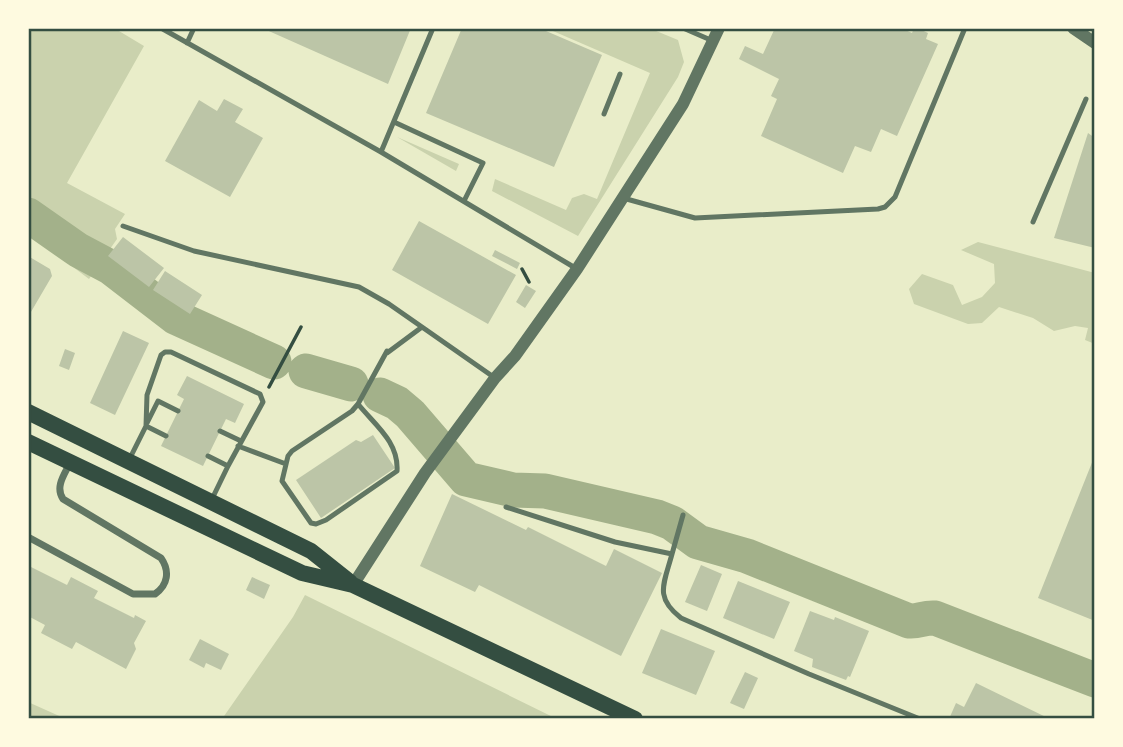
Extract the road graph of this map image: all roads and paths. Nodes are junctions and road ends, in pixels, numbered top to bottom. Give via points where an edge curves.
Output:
1 (161, 28) edge
2 (194, 28) edge
3 (433, 28) edge
4 (683, 28) edge
5 (719, 28) edge
6 (965, 28) edge
7 (1073, 28) edge
8 (713, 41) junction
9 (187, 43) junction
10 (1095, 43) edge
11 (620, 74) dead end
12 (1086, 99) dead end
13 (604, 114) dead end
14 (394, 122) junction
15 (381, 152) junction
16 (622, 198) junction
17 (464, 201) junction
18 (1033, 222) dead end
19 (123, 226) dead end
20 (522, 269) dead end
21 (577, 269) junction
22 (529, 282) dead end
23 (301, 327) dead end
24 (422, 327) junction
25 (495, 379) junction
26 (263, 399) junction
27 (358, 404) junction
28 (178, 411) dead end
29 (28, 412) edge
30 (146, 426) junction
31 (220, 431) dead end
32 (166, 436) dead end
33 (28, 442) edge
34 (239, 444) junction
35 (208, 456) dead end
36 (129, 460) junction
37 (70, 463) junction
38 (286, 464) junction
39 (228, 466) junction
40 (211, 502) junction
41 (506, 507) dead end
42 (683, 515) dead end
43 (28, 537) edge
44 (672, 554) junction
45 (353, 585) junction
46 (635, 719) edge
47 (920, 719) edge

1 - 9 lane
2 - 9 lane
3 - 14 lane
4 - 8 lane
5 - 8 street
6 - 16 lane via 908,168 895,197 885,207 695,218
7 - 10 street
8 - 16 street via 683,104
9 - 15 lane
11 - 13 lane
12 - 18 lane
14 - 15 lane
14 - 17 lane via 483,163
15 - 17 lane
16 - 21 street
17 - 21 lane
19 - 24 lane via 194,251 359,287
20 - 22 path
21 - 25 street
23 - 26 path
24 - 25 lane
24 - 27 lane via 387,351
25 - 45 street via 425,473
26 - 30 lane via 165,352 147,395
26 - 34 lane
27 - 38 lane via 292,451
27 - 38 lane via 396,450 397,471 326,520 313,524 282,481
28 - 30 lane via 158,401
29 - 36 highway
30 - 32 lane
30 - 36 lane
31 - 34 lane
33 - 37 highway
34 - 38 lane
34 - 39 lane
35 - 39 lane
36 - 40 highway
37 - 43 street via 59,488 63,499 161,558 167,570 165,583 155,594 133,594
37 - 45 highway via 302,573
39 - 40 lane
40 - 45 highway via 312,551
41 - 44 lane via 615,542
42 - 44 lane
44 - 47 lane via 664,600 681,618
45 - 46 highway

